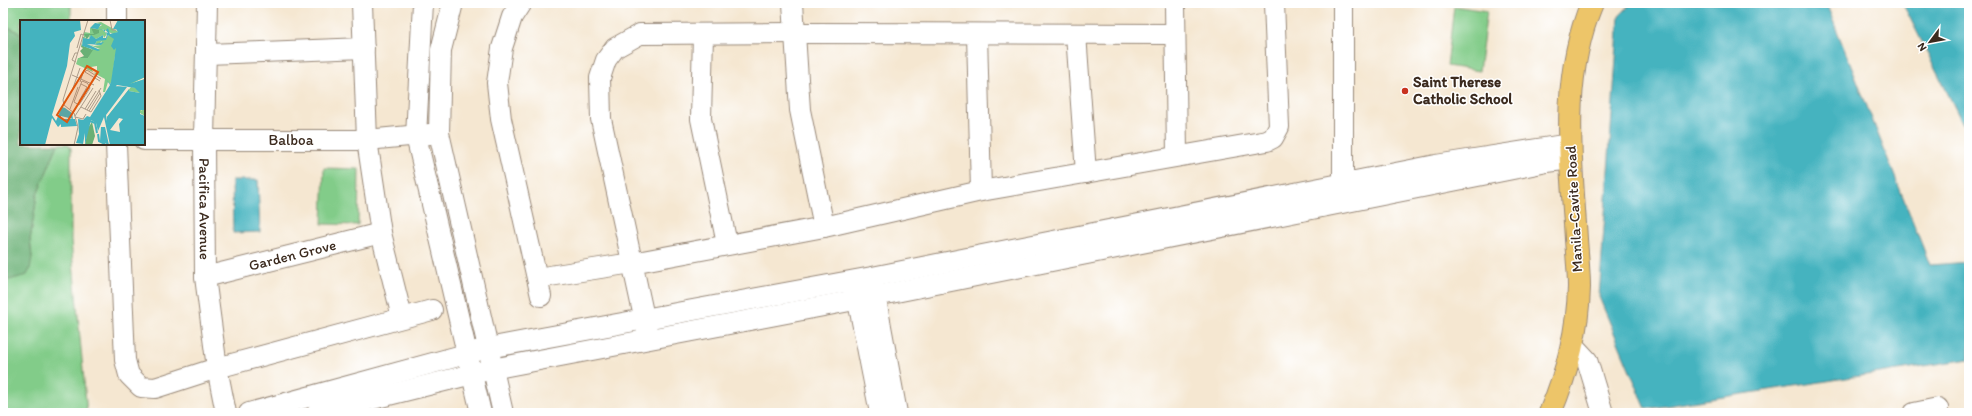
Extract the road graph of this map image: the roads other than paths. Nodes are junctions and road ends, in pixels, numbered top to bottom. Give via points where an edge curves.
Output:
1 (117, 3) edge
2 (207, 3) edge
3 (362, 3) edge
4 (423, 3) edge
5 (453, 3) edge
6 (521, 3) edge
7 (793, 3) edge
8 (1174, 3) edge
9 (1274, 3) edge
10 (1343, 3) edge
11 (1592, 3) edge
12 (117, 20) edge
13 (796, 33) junction
14 (703, 34) junction
15 (977, 34) junction
16 (1076, 34) junction
17 (1175, 34) junction
18 (364, 48) junction
19 (207, 54) junction
20 (438, 133) junction
21 (416, 136) junction
22 (204, 139) junction
23 (145, 140) edge
24 (367, 140) junction
25 (116, 145) edge
26 (1571, 151) junction
27 (1177, 156) junction
28 (1086, 173) junction
29 (981, 191) junction
30 (1343, 193) junction
31 (824, 227) junction
32 (381, 233) junction
33 (727, 244) junction
34 (632, 263) junction
35 (205, 277) junction
36 (863, 279) junction
37 (867, 298) junction
38 (432, 310) dead end
39 (402, 317) junction
40 (644, 319) junction
41 (649, 339) junction
42 (1573, 345) junction
43 (488, 348) junction
44 (468, 354) junction
45 (217, 368) junction
46 (492, 369) junction
47 (472, 374) junction
48 (1938, 408) dead end
49 (226, 413) edge
50 (249, 413) edge
51 (317, 413) edge
52 (481, 413) edge
53 (503, 413) edge
54 (880, 413) edge
55 (897, 413) edge
56 (1550, 413) edge
57 (1603, 413) edge
58 (1914, 413) edge

1 - 12 street
2 - 19 street, Pacifica Avenue
3 - 18 street
4 - 21 street
5 - 20 street via 441,50
6 - 34 street via 512,17 502,48 497,83 501,119 539,287
7 - 13 street
8 - 17 street
9 - 27 street via 1279,127 1277,134 1267,141
10 - 30 street
11 - 26 main road, Manila-Cavite Road via 1573,69 1570,100
13 - 14 street
13 - 15 street
13 - 31 street via 800,110
14 - 33 street via 701,120
14 - 34 street via 640,34 615,48 606,60 600,78 601,119
15 - 16 street
15 - 29 street
16 - 17 street
16 - 28 street
17 - 27 street
18 - 19 street
18 - 24 street
19 - 22 street, Pacifica Avenue
20 - 21 street, Balboa
20 - 43 street
21 - 24 street, Balboa
21 - 44 street
22 - 23 street, Balboa
22 - 24 street, Balboa
22 - 35 street, Pacifica Avenue
24 - 32 street
25 - 45 street via 124,360 130,375 141,387 155,388
26 - 30 street via 1436,165
26 - 42 main road, Manila-Cavite Road via 1579,287
27 - 28 street
28 - 29 street
29 - 31 street
30 - 36 street
30 - 37 street
31 - 33 street
32 - 35 street, Garden Grove
32 - 39 street
33 - 34 street
34 - 40 street
35 - 45 street, Pacifica Avenue
36 - 37 street
36 - 40 street
37 - 41 street
37 - 54 street
37 - 55 street
38 - 39 street
39 - 45 street
40 - 41 street
40 - 43 street
41 - 46 street
42 - 56 main road, Manila-Cavite Road via 1562,385
42 - 57 street via 1587,360
43 - 44 street
43 - 46 street
44 - 47 street
44 - 50 street
45 - 49 street, Pacifica Avenue
46 - 47 street
46 - 53 street
47 - 51 street
47 - 52 street
48 - 58 street

